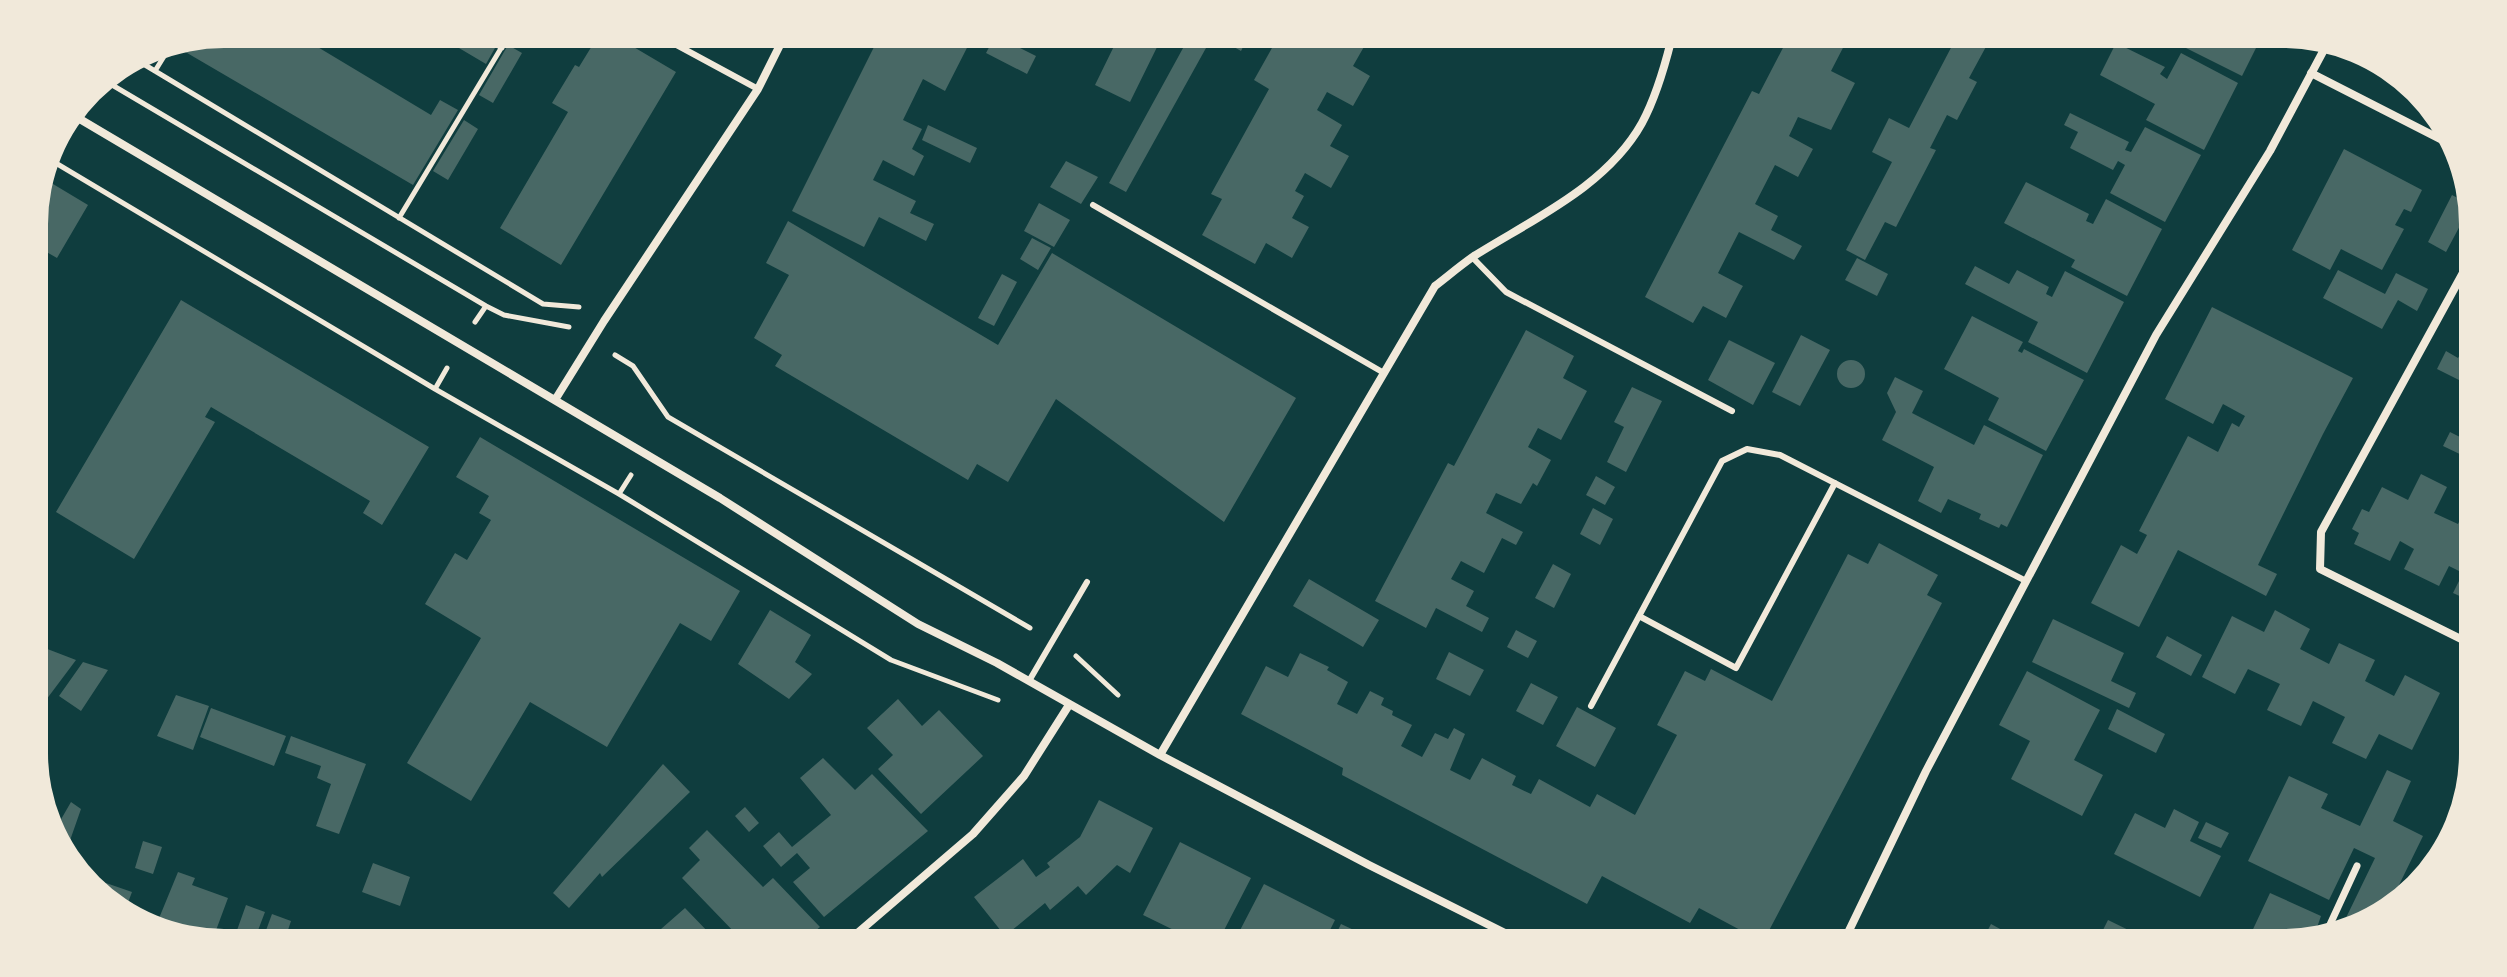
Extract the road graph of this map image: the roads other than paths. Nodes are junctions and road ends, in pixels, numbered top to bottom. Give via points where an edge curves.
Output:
1 (682, 48) edge
2 (778, 48) edge
3 (1669, 48) edge
4 (2322, 52) edge
5 (2311, 73) junction
6 (758, 89) junction
7 (82, 120) edge
8 (2435, 137) edge
9 (1093, 205) dead end
10 (1472, 257) junction
11 (2459, 280) edge
12 (1384, 373) junction
13 (555, 400) junction
14 (1732, 411) dead end
15 (1835, 483) junction
16 (2026, 581) junction
17 (1087, 582) dead end
18 (1639, 616) junction
19 (2459, 638) edge
20 (1029, 681) junction
21 (1069, 705) junction
22 (1591, 706) dead end
23 (1160, 755) junction
24 (2357, 866) dead end
25 (2331, 922) edge
26 (862, 929) edge
27 (1497, 929) edge
28 (1850, 929) edge

1 - 6 lane
2 - 6 street
3 - 10 street via 1642,124 1613,161 1570,197
4 - 5 street
5 - 8 street
5 - 16 street via 2270,151 2156,335
6 - 13 street
7 - 13 street
9 - 12 lane
10 - 12 street via 1435,286
10 - 14 lane via 1506,292
11 - 19 street via 2321,532 2320,569
12 - 23 street
13 - 20 street via 767,526 918,624
15 - 16 lane
15 - 18 lane via 1780,455 1747,449 1722,461
15 - 18 lane via 1736,668
16 - 28 street
17 - 20 lane
18 - 22 lane
20 - 21 street
21 - 23 street
21 - 26 street via 1024,776 973,834
23 - 27 street
24 - 25 street

